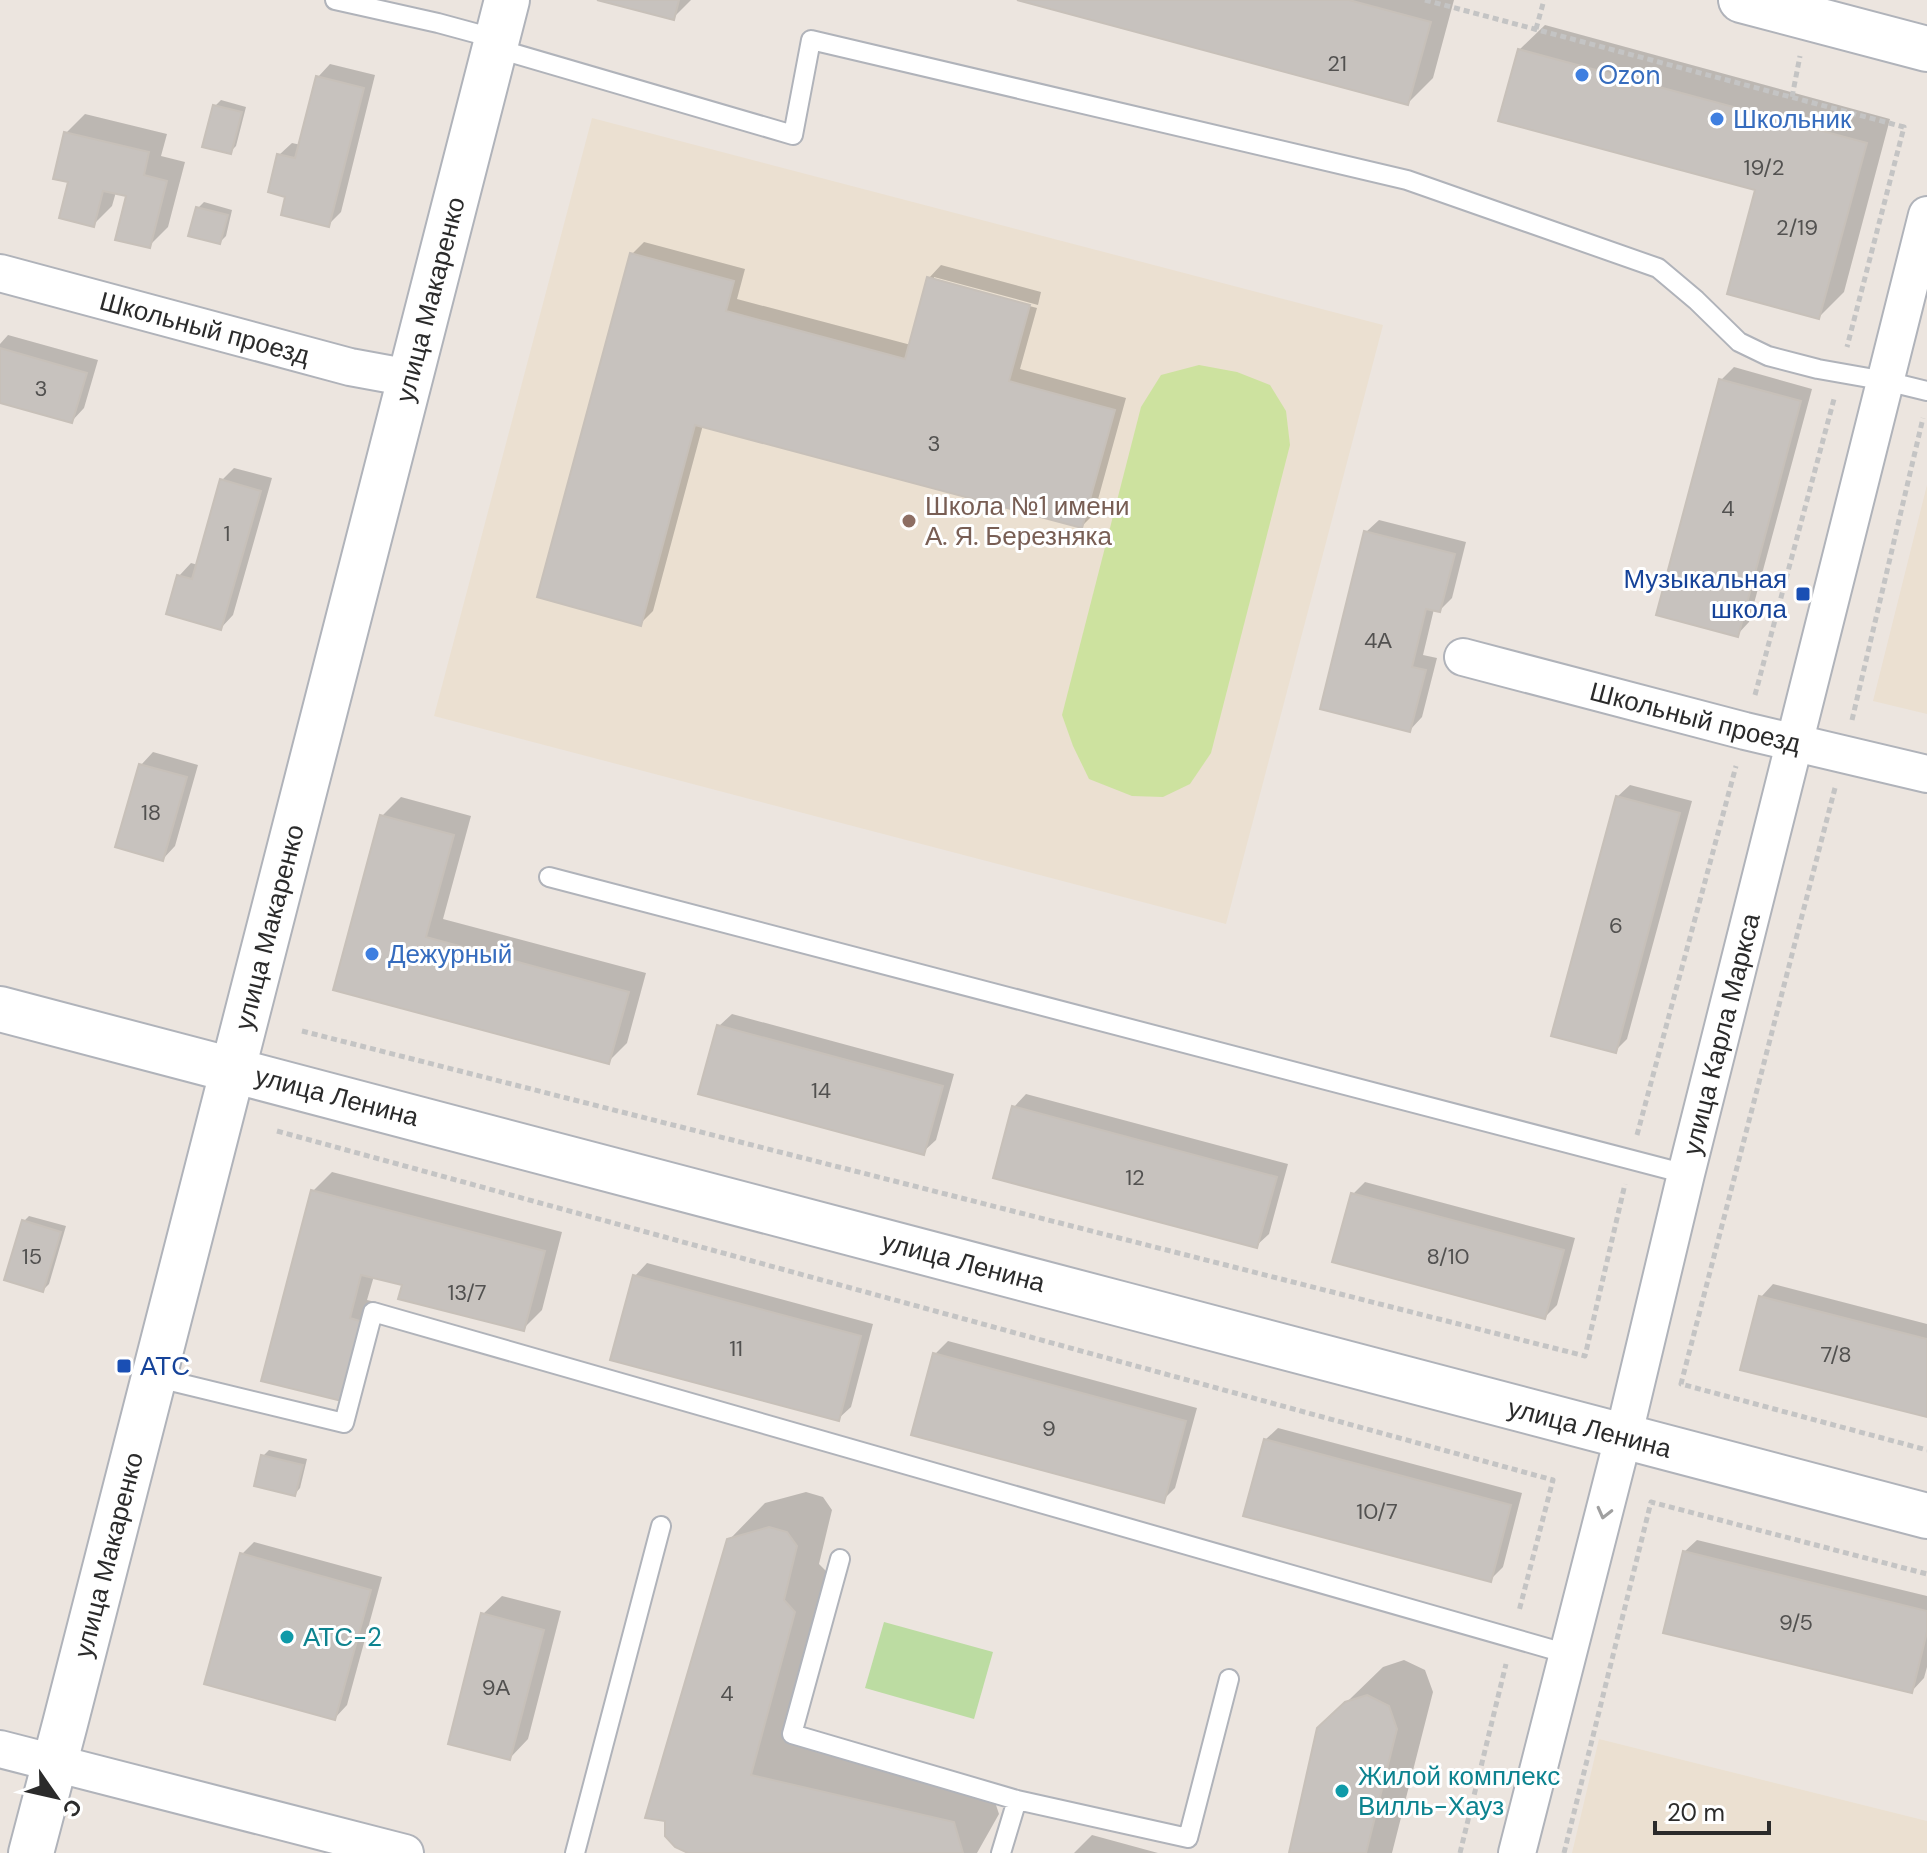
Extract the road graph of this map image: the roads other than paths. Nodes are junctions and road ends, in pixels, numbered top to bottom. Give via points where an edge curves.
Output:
1 (335, 0) edge
2 (1741, 0) edge
3 (500, 29) edge
4 (1927, 49) edge
5 (1927, 215) edge
6 (0, 273) edge
7 (410, 378) junction
8 (1886, 381) junction
9 (1927, 391) edge
10 (1463, 657) dead end
11 (1795, 743) junction
12 (1927, 774) edge
13 (549, 877) dead end
14 (4, 1014) edge
15 (233, 1069) junction
16 (1686, 1174) junction
17 (154, 1377) junction
18 (1623, 1438) junction
19 (1927, 1516) edge
20 (661, 1526) dead end
21 (840, 1559) dead end
22 (1568, 1654) junction
23 (1229, 1679) dead end
24 (0, 1749) edge
25 (55, 1763) junction
26 (1017, 1800) junction
27 (31, 1853) edge
28 (405, 1853) edge
29 (575, 1853) edge
30 (1001, 1853) edge
31 (1517, 1853) edge

1 - 3 lane via 438,23
2 - 4 main road
3 - 7 main road, улица Макаренко
3 - 8 lane via 793,135 811,40 1407,180 1658,268 1739,342 1768,356
5 - 8 street, улица Карла Маркса
6 - 7 street, Школьный проезд via 350,367
7 - 15 main road, улица Макаренко
8 - 9 lane
8 - 11 street, улица Карла Маркса
10 - 11 street, Школьный проезд
11 - 12 street, Школьный проезд
11 - 16 street, улица Карла Маркса
13 - 16 lane
14 - 15 main road, улица Ленина
15 - 17 main road, улица Макаренко
15 - 18 main road, улица Ленина
16 - 18 street, улица Карла Маркса
17 - 22 lane via 344,1423 373,1312
17 - 25 main road, улица Макаренко
18 - 19 main road, улица Ленина
18 -> 22 street, улица Карла Маркса
20 - 29 lane
21 - 26 lane via 792,1734
22 - 31 street, улица Карла Маркса
23 - 26 lane via 1188,1838
24 - 25 street
25 - 27 main road, улица Макаренко
25 - 28 street
26 - 30 lane

